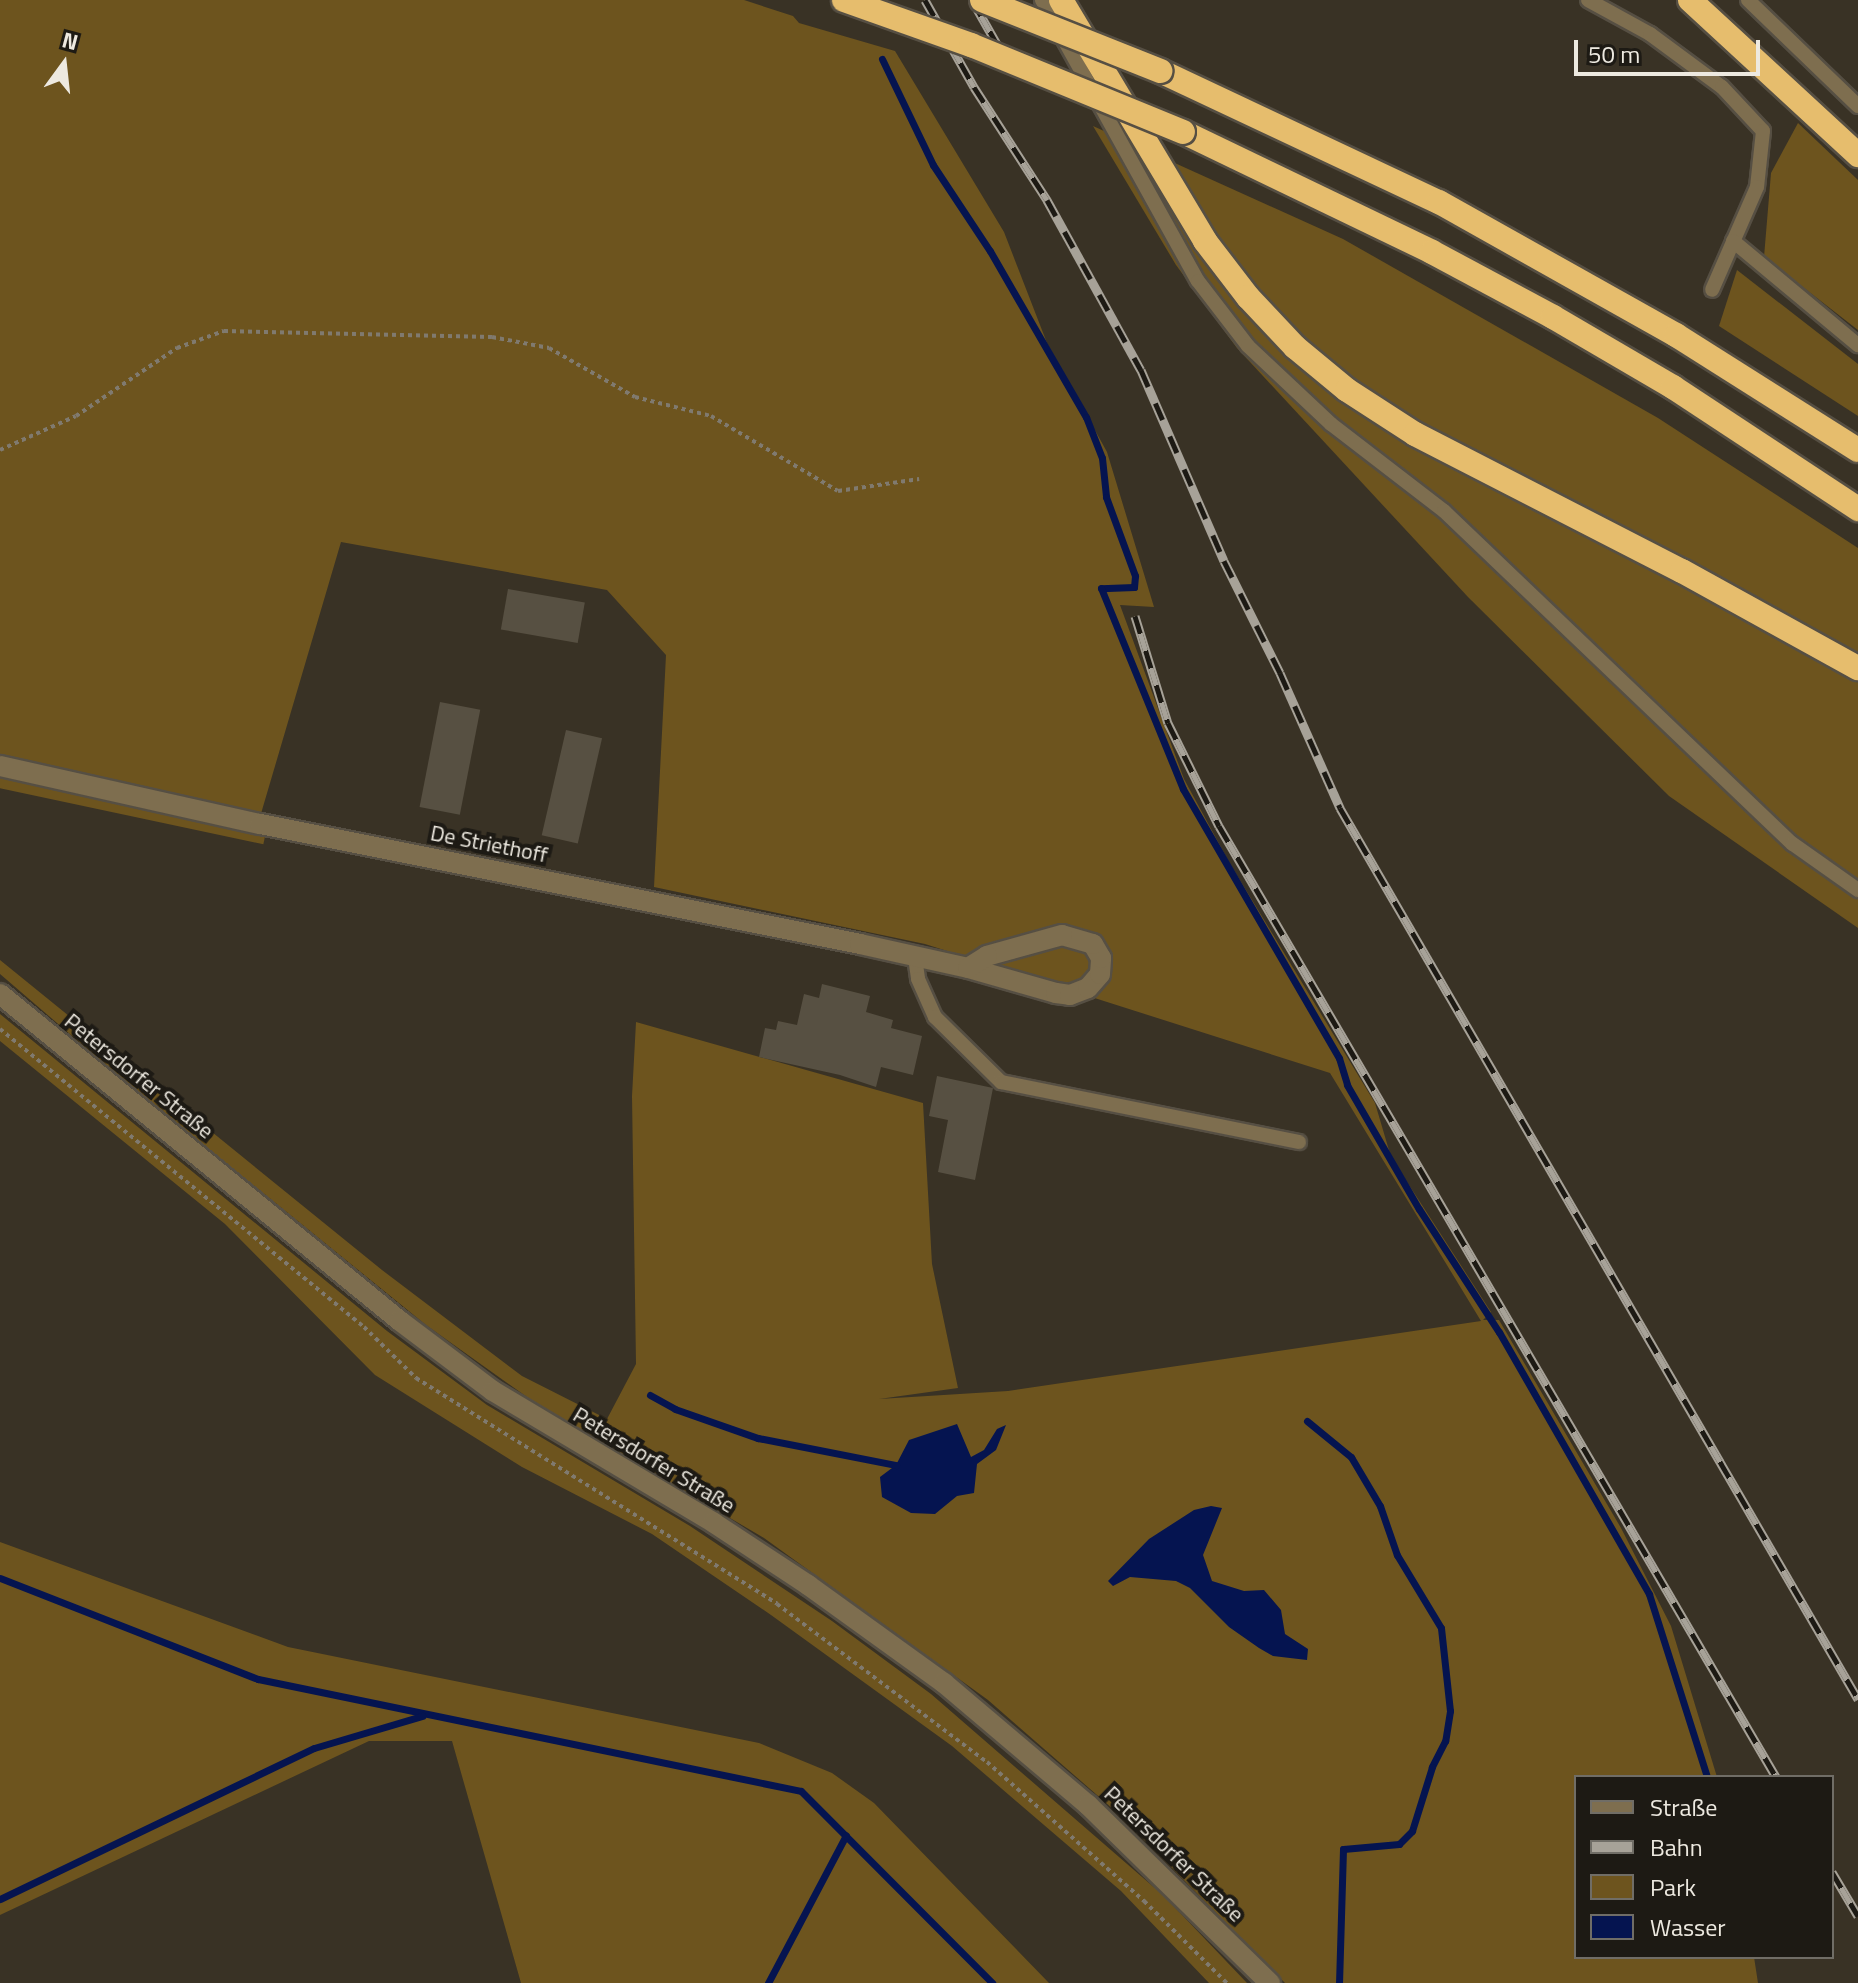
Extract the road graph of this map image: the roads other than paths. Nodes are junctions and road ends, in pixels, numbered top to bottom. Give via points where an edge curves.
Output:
1 (844, 0) edge
2 (982, 0) edge
3 (1042, 0) edge
4 (1061, 0) edge
5 (1588, 0) edge
6 (1690, 0) edge
7 (1748, 0) edge
8 (1858, 106) edge
9 (1858, 155) edge
10 (1733, 241) junction
11 (1712, 290) dead end
12 (1858, 345) edge
13 (1858, 450) edge
14 (1858, 509) edge
15 (1858, 668) edge
16 (0, 766) edge
17 (1858, 890) edge
18 (915, 957) junction
19 (968, 968) junction
20 (0, 994) edge
21 (1299, 1142) dead end
22 (1270, 1983) edge

1 - 14 highway, bridge via 971,45 1183,132 1432,252 1673,387
2 - 13 highway, bridge via 1160,71 1481,225 1676,335
3 - 17 lane via 1198,281 1248,346 1331,424 1444,511 1793,844
4 - 15 highway via 1205,241 1295,347 1347,390 1415,434
5 - 10 lane via 1650,34 1722,87 1763,131 1757,187
6 - 9 highway
7 - 8 lane
10 - 11 lane
10 - 12 lane
16 - 18 street, De Striethoff
18 - 19 street, De Striethoff
18 - 21 lane via 918,979 935,1017 1001,1082
19 - 19 street, De Striethoff via 1070,995 1088,988 1100,974 1101,958 1093,944 1062,935 987,956
20 - 22 street, Petersdorfer Straße via 493,1391 714,1523 944,1683 1088,1805

